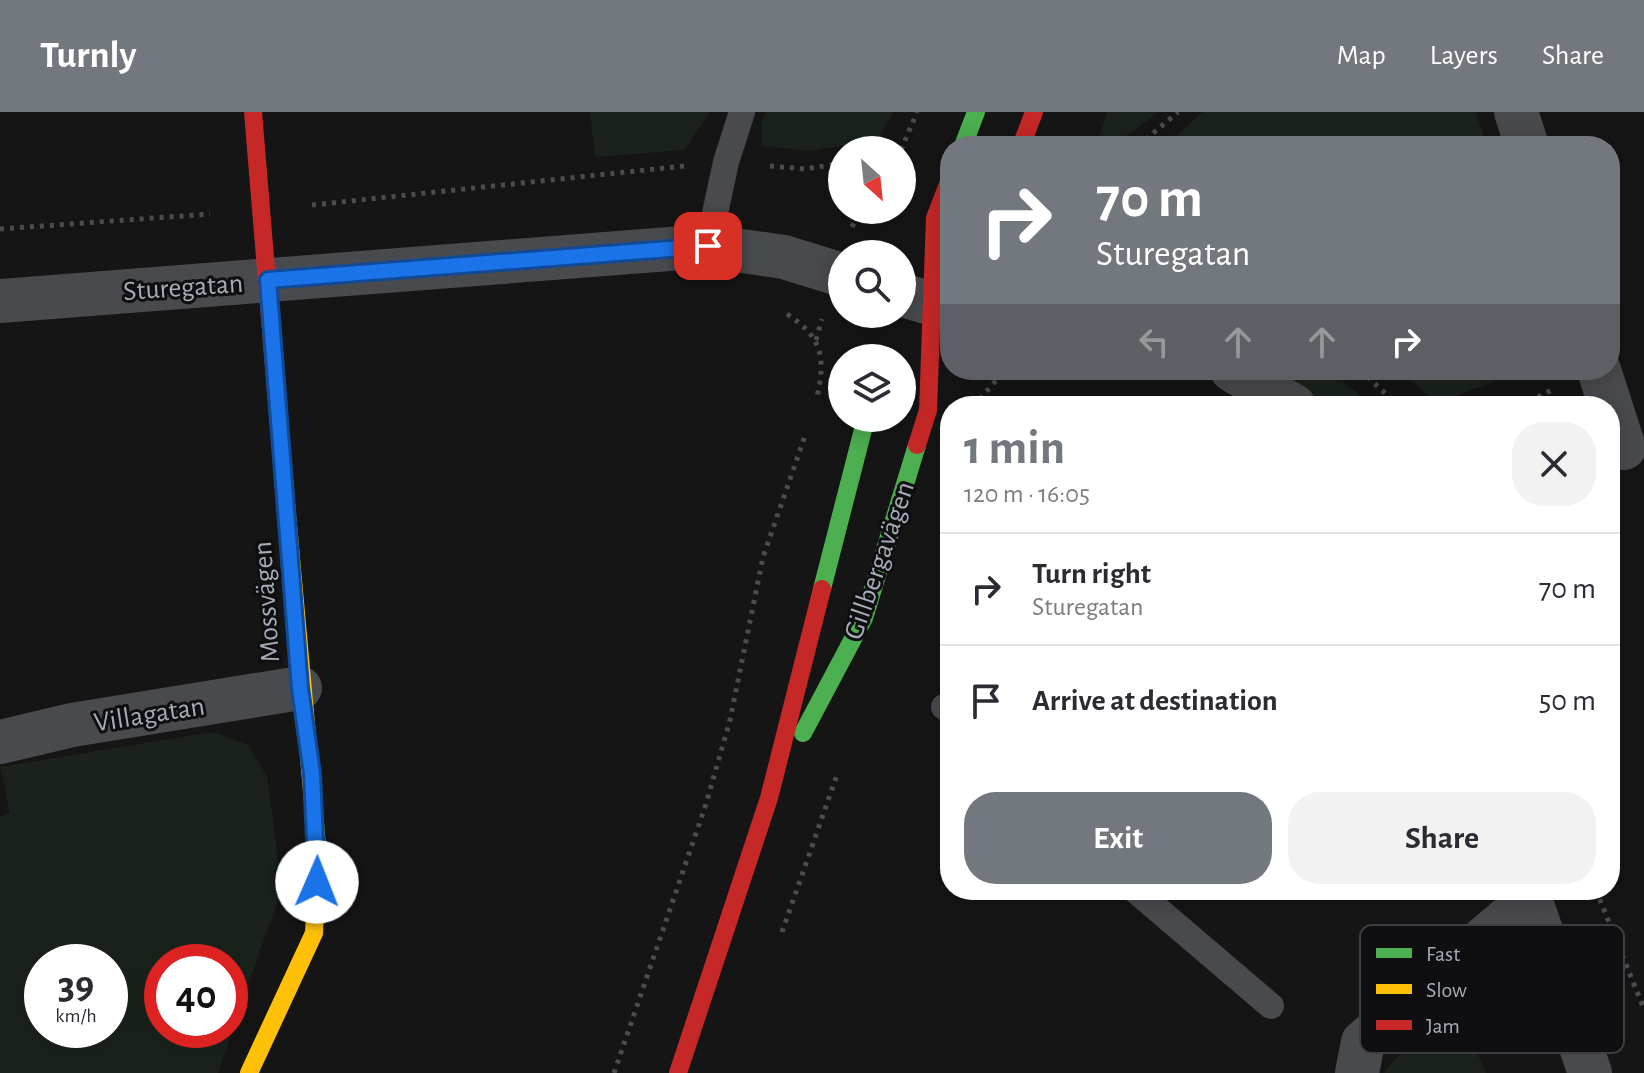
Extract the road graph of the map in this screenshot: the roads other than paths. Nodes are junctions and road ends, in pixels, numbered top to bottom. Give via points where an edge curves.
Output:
1 (253, 112) edge
2 (742, 112) edge
3 (976, 112) edge
4 (1034, 112) edge
5 (1516, 112) edge
6 (967, 136) edge
7 (1025, 136) edge
8 (1524, 136) edge
9 (940, 205) edge
10 (708, 246) junction
11 (828, 271) edge
12 (268, 280) junction
13 (0, 301) edge
14 (928, 305) edge
15 (1249, 380) edge
16 (1277, 396) edge
17 (862, 432) edge
18 (300, 688) junction
19 (0, 742) edge
20 (769, 798) junction
21 (1147, 900) edge
22 (1522, 900) edge
23 (1530, 900) edge
24 (1494, 925) edge
25 (1538, 925) edge
26 (1271, 1006) dead end
27 (1361, 1053) edge
28 (1583, 1053) edge
29 (249, 1073) edge
30 (678, 1073) edge
31 (1357, 1073) edge
32 (1590, 1073) edge

1 - 12 street, Mossvägen
2 - 10 lane
3 - 6 street
4 - 7 street
5 - 8 street
9 - 14 street, Gillbergavägen
10 - 11 street, Sturegatan via 784,257
10 - 12 street, Sturegatan
12 - 13 street, Sturegatan
12 - 18 street, Mossvägen
14 - 20 street, Gillbergavägen via 928,410 864,618
15 - 16 street
17 - 20 street, Gillbergavägen
18 - 19 street, Villagatan
18 - 29 street, Mossvägen via 318,857 314,933
20 - 30 street, Gillbergavägen
21 - 26 lane
22 - 24 street
23 - 25 street
27 - 31 street
28 - 32 street

